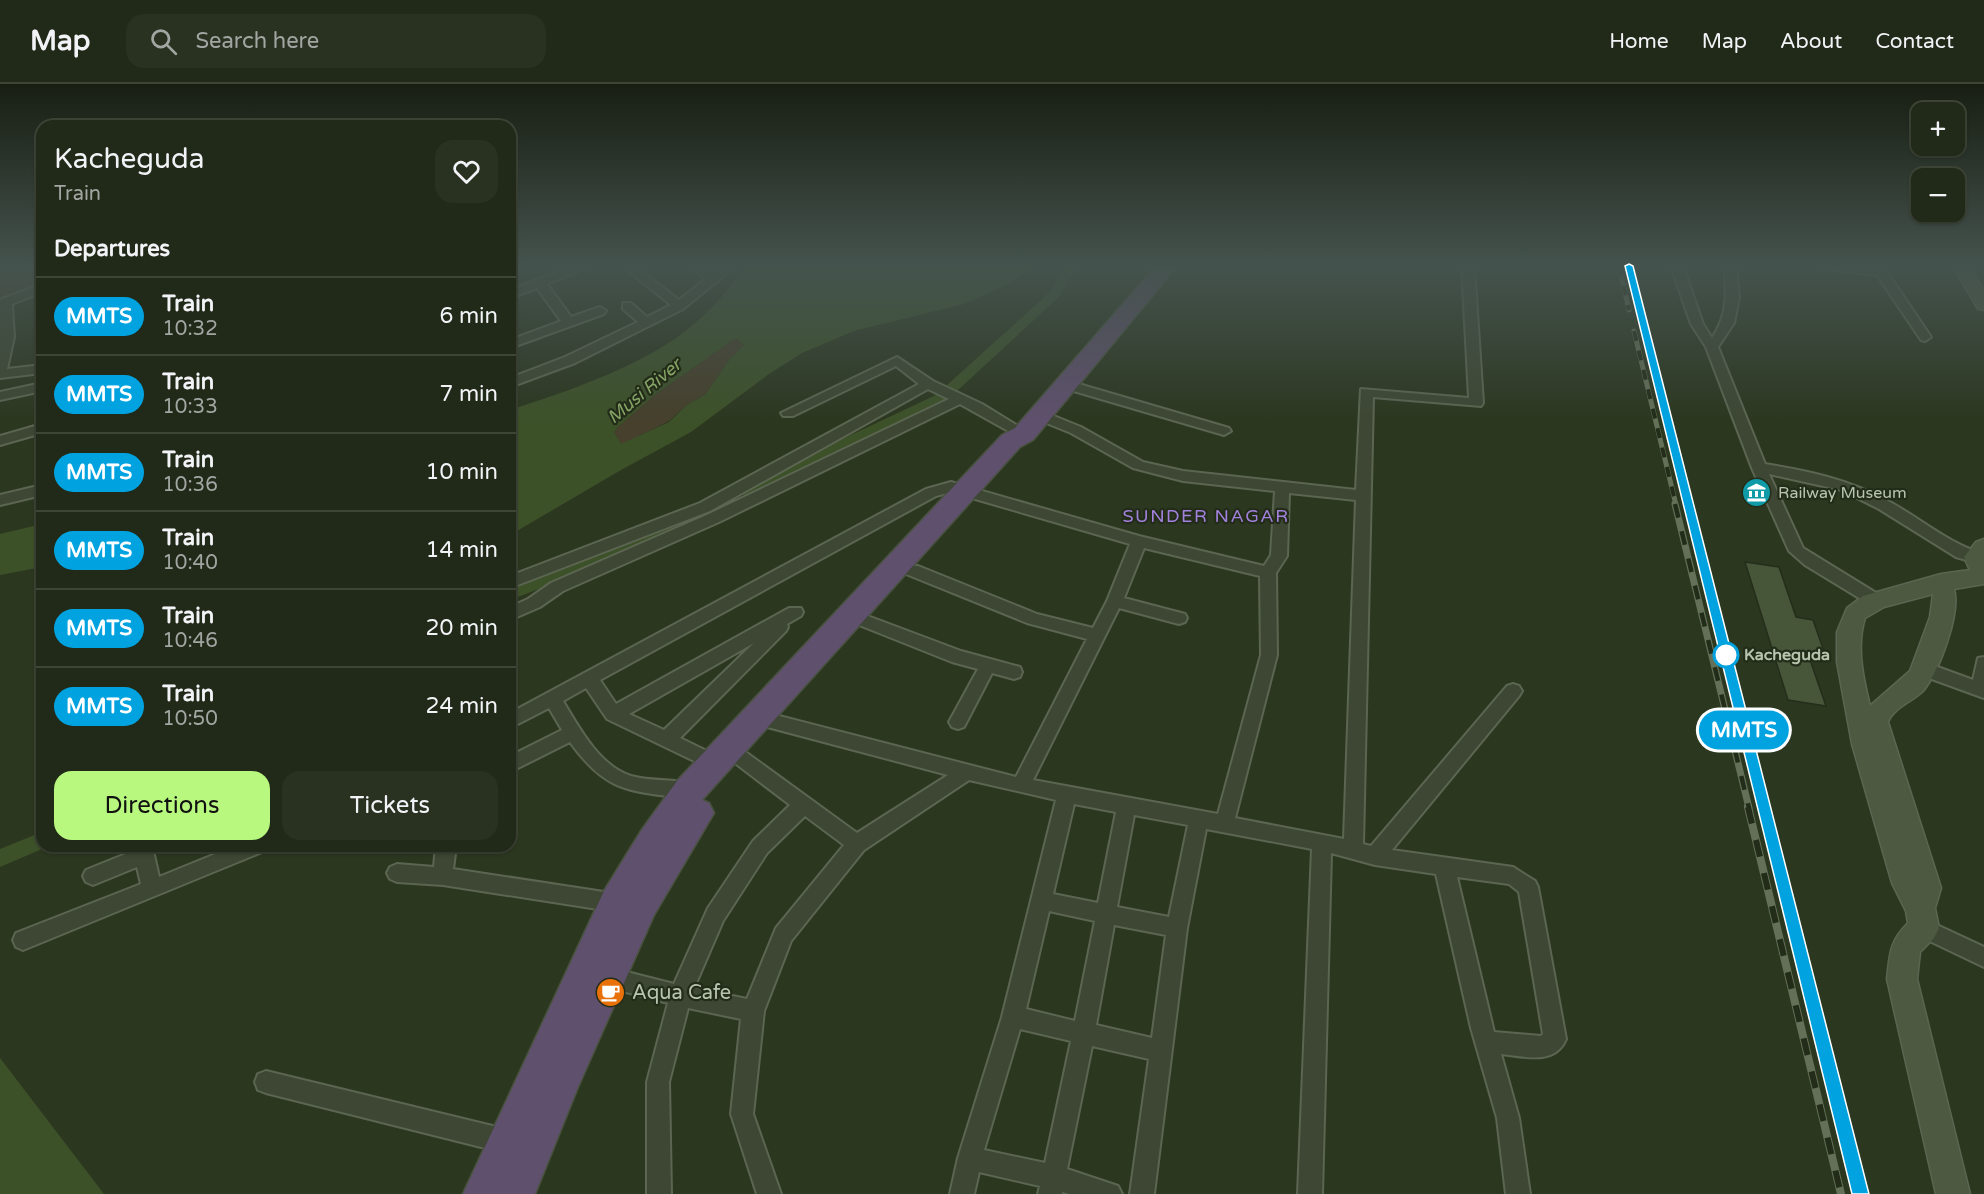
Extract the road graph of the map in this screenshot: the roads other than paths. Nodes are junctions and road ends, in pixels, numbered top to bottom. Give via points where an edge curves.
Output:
1 (5, 318) edge
2 (566, 318) edge
3 (582, 318) edge
4 (641, 318) edge
5 (655, 318) edge
6 (1122, 318) edge
7 (1471, 318) edge
8 (1695, 318) edge
9 (1729, 318) edge
10 (1912, 318) edge
11 (646, 322) junction
12 (569, 323) junction
13 (1925, 337) dead end
14 (516, 342) edge
15 (1712, 346) junction
16 (36, 369) edge
17 (0, 372) edge
18 (516, 381) edge
19 (928, 384) junction
20 (1065, 384) junction
21 (36, 388) edge
22 (0, 396) edge
23 (960, 399) junction
24 (788, 413) dead end
25 (1032, 424) junction
26 (36, 430) edge
27 (1224, 431) dead end
28 (0, 441) edge
29 (1759, 468) junction
30 (36, 480) edge
31 (0, 488) edge
32 (1282, 488) junction
33 (36, 491) edge
34 (972, 494) junction
35 (1363, 496) junction
36 (0, 500) edge
37 (710, 513) junction
38 (1139, 541) junction
39 (1982, 563) edge
40 (912, 570) junction
41 (1268, 572) junction
42 (516, 580) edge
43 (1941, 582) junction
44 (1875, 600) junction
45 (1115, 601) junction
46 (516, 612) edge
47 (1179, 618) dead end
48 (865, 621) junction
49 (1096, 635) junction
50 (1984, 663) edge
51 (988, 665) junction
52 (1924, 669) junction
53 (1014, 672) dead end
54 (589, 678) junction
55 (1982, 690) edge
56 (1513, 691) dead end
57 (552, 698) junction
58 (613, 714) junction
59 (516, 718) edge
60 (765, 720) junction
61 (958, 722) dead end
62 (573, 733) junction
63 (666, 740) junction
64 (516, 761) edge
65 (714, 770) junction
66 (967, 772) junction
67 (1021, 786) junction
68 (1067, 795) junction
69 (803, 805) junction
70 (1126, 806) junction
71 (1198, 820) junction
72 (1224, 825) junction
73 (1322, 842) junction
74 (857, 844) junction
75 (1353, 850) junction
76 (142, 852) edge
77 (144, 852) edge
78 (242, 852) edge
79 (445, 852) edge
80 (1375, 856) junction
81 (1444, 868) junction
82 (397, 873) dead end
83 (93, 876) dead end
84 (443, 876) junction
85 (152, 888) junction
86 (1042, 901) junction
87 (617, 903) junction
88 (1107, 913) junction
89 (1922, 918) junction
90 (1177, 928) junction
91 (23, 939) dead end
92 (1984, 957) edge
93 (607, 977) junction
94 (680, 996) junction
95 (753, 1011) junction
96 (1013, 1017) junction
97 (1084, 1033) junction
98 (1486, 1041) junction
99 (1160, 1051) junction
100 (266, 1082) dead end
101 (509, 1142) junction
102 (970, 1158) junction
103 (1051, 1186) edge
104 (504, 1192) edge
105 (659, 1194) edge
106 (769, 1194) edge
107 (962, 1194) edge
108 (1110, 1194) edge
109 (1142, 1194) edge
110 (1310, 1194) edge
111 (1518, 1194) edge
112 (1953, 1194) edge

1 - 17 street via 8,338
2 - 12 street
3 - 12 street
4 - 11 street
5 - 11 street
6 - 20 highway
7 - 35 street via 1476,403 1366,392
8 - 15 street
9 - 15 street
10 - 13 street
11 - 18 street via 570,360
12 - 14 street
15 - 29 street
16 - 17 street
19 - 23 street
19 - 24 street via 897,361
19 - 37 street
20 - 25 highway
20 - 27 street
21 - 22 street
23 - 25 street
23 - 37 street
25 - 32 street via 1076,430 1138,465 1183,476
25 - 34 highway via 1024,445
26 - 28 street
29 - 39 street via 1846,486
29 - 44 street via 1797,551
30 - 31 street
32 - 35 street
32 - 41 street via 1279,556
33 - 36 street
34 - 38 street
34 - 40 highway
34 - 54 street via 951,487 931,492
34 - 60 highway
35 - 75 street
37 - 42 street
37 - 46 street via 557,587
38 - 41 street
38 - 45 street
39 - 43 main road
40 - 48 highway
40 - 49 street via 1033,619
41 - 72 street via 1269,655
43 - 44 main road
43 - 52 main road via 1946,602
44 - 89 main road via 1849,622 1853,695 1906,883
45 - 47 street
45 - 49 street
48 - 51 street
48 - 60 highway
49 - 67 street
50 - 55 street
51 - 53 street
51 - 61 street
52 - 55 street
52 - 89 main road via 1914,684 1884,707 1875,722 1927,888
54 - 57 street
54 - 58 street
56 - 80 street
57 - 59 street
57 - 62 street
58 - 63 street
58 - 63 street via 795,612
60 - 65 highway
60 - 66 street
62 - 64 street
62 - 65 street via 600,766 627,782
63 - 65 street
65 - 69 street
65 - 87 highway via 653,842
65 - 93 highway via 708,798 641,904
66 - 67 street
66 - 74 street
67 - 68 street
68 - 70 street
68 - 86 street
69 - 74 street
69 - 94 street via 760,847 715,915
70 - 71 street
70 - 88 street
71 - 72 street
71 - 90 street
72 - 73 street
73 - 75 street
73 - 110 street
74 - 95 street via 783,935
75 - 80 street
76 - 83 street
77 - 85 street
78 - 85 street via 193,875
79 - 84 street
80 - 81 street
81 - 98 street
81 - 98 street via 1513,876 1528,887 1555,1039 1544,1047
82 - 84 street
84 - 87 street
85 - 91 street
86 - 88 street
86 - 96 street
87 - 101 highway
88 - 90 street
88 - 97 street
89 - 92 street
89 - 112 main road via 1906,946 1902,979
90 - 99 street
93 - 94 street
93 - 104 highway
94 - 95 street
94 - 105 street via 658,1082
95 - 106 street via 742,1114
96 - 97 street
96 - 102 street
97 - 99 street
97 - 103 street
98 - 111 street via 1508,1118
99 - 109 street
100 - 101 street
101 - 104 highway
102 - 103 street
102 - 107 street
103 - 108 street

